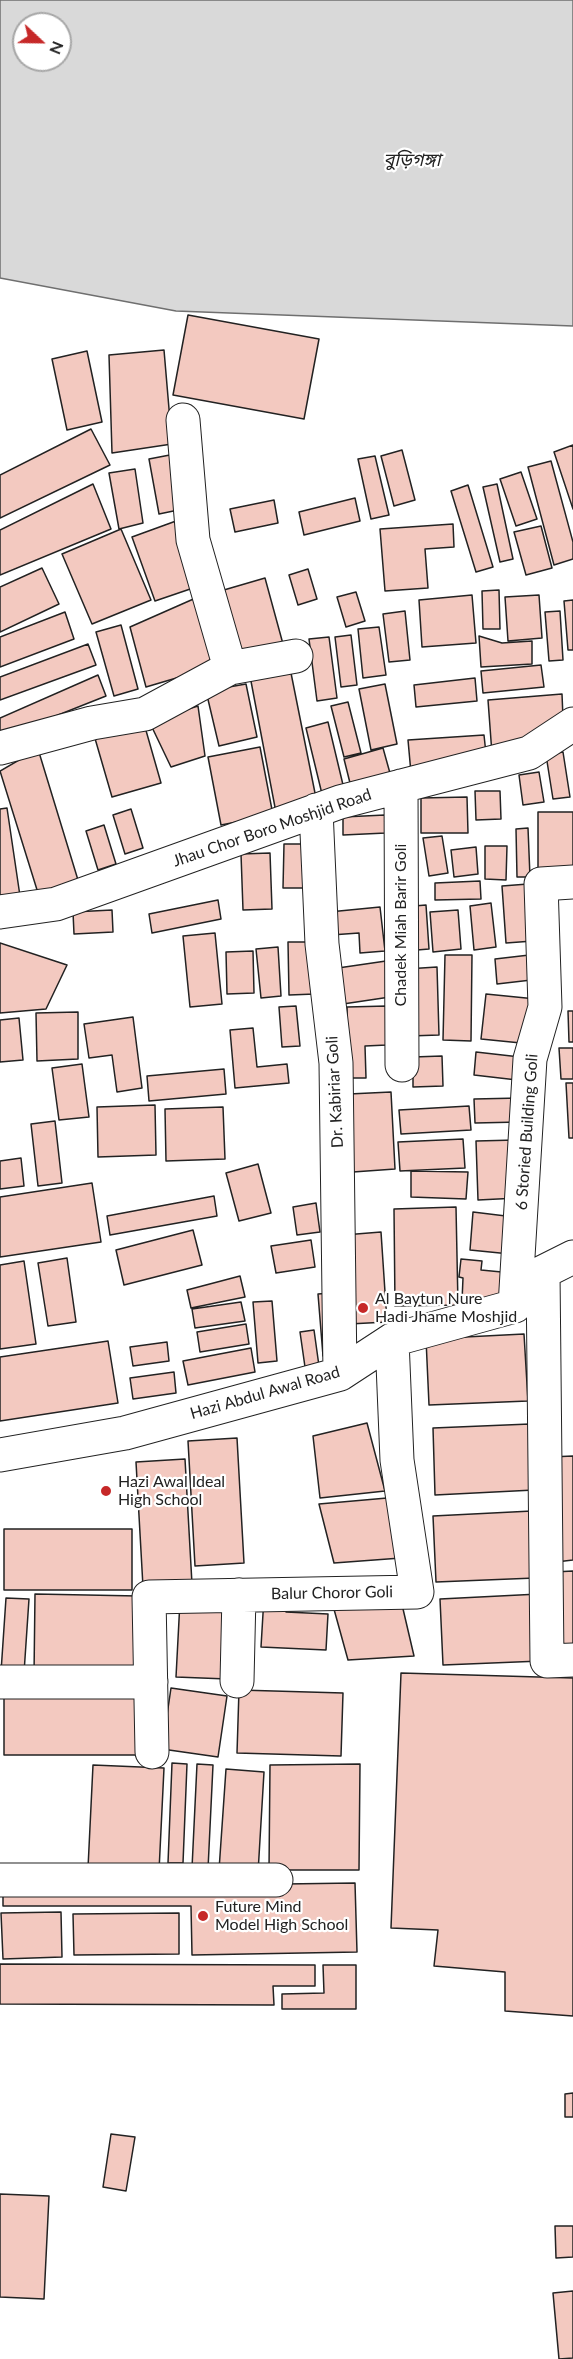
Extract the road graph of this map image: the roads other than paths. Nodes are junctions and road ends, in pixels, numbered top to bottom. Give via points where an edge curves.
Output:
1 (183, 420) dead end
2 (296, 656) dead end
3 (230, 668) junction
4 (573, 724) edge
5 (0, 748) edge
6 (401, 786) junction
7 (316, 810) junction
8 (573, 882) edge
9 (0, 912) edge
10 (402, 1065) dead end
11 (573, 1257) edge
12 (543, 1272) junction
13 (515, 1306) junction
14 (392, 1340) junction
15 (340, 1374) junction
16 (0, 1455) edge
17 (239, 1595) junction
18 (573, 1660) edge
19 (237, 1681) dead end
20 (0, 1682) edge
21 (151, 1682) junction
22 (152, 1752) dead end
23 (0, 1880) edge
24 (276, 1880) dead end

1 - 3 street via 193,540
2 - 3 street
3 - 5 street via 146,714 92,723
4 - 6 street, Jhau Chor Boro Moshjid Road via 529,753
6 - 7 street, Jhau Chor Boro Moshjid Road
6 - 10 street, Chadek Miah Barir Goli
7 - 9 street, Jhau Chor Boro Moshjid Road via 56,904
7 - 15 street, Dr. Kabiriar Goli via 322,944 336,1063
8 - 13 street, 6 Storied Building Goli via 541,884 545,1007 530,1059
11 - 12 street
12 - 13 street
12 - 18 street via 547,1661
13 - 14 street, Hazi Abdul Awal Road
14 - 15 street, Hazi Abdul Awal Road
14 - 17 street, Balur Choror Goli via 397,1460 417,1592
15 - 16 street, Hazi Abdul Awal Road via 124,1432
17 - 19 street
17 - 21 street, Balur Choror Goli via 149,1597
20 - 21 street
21 - 22 street, Balur Choror Goli
23 - 24 street

